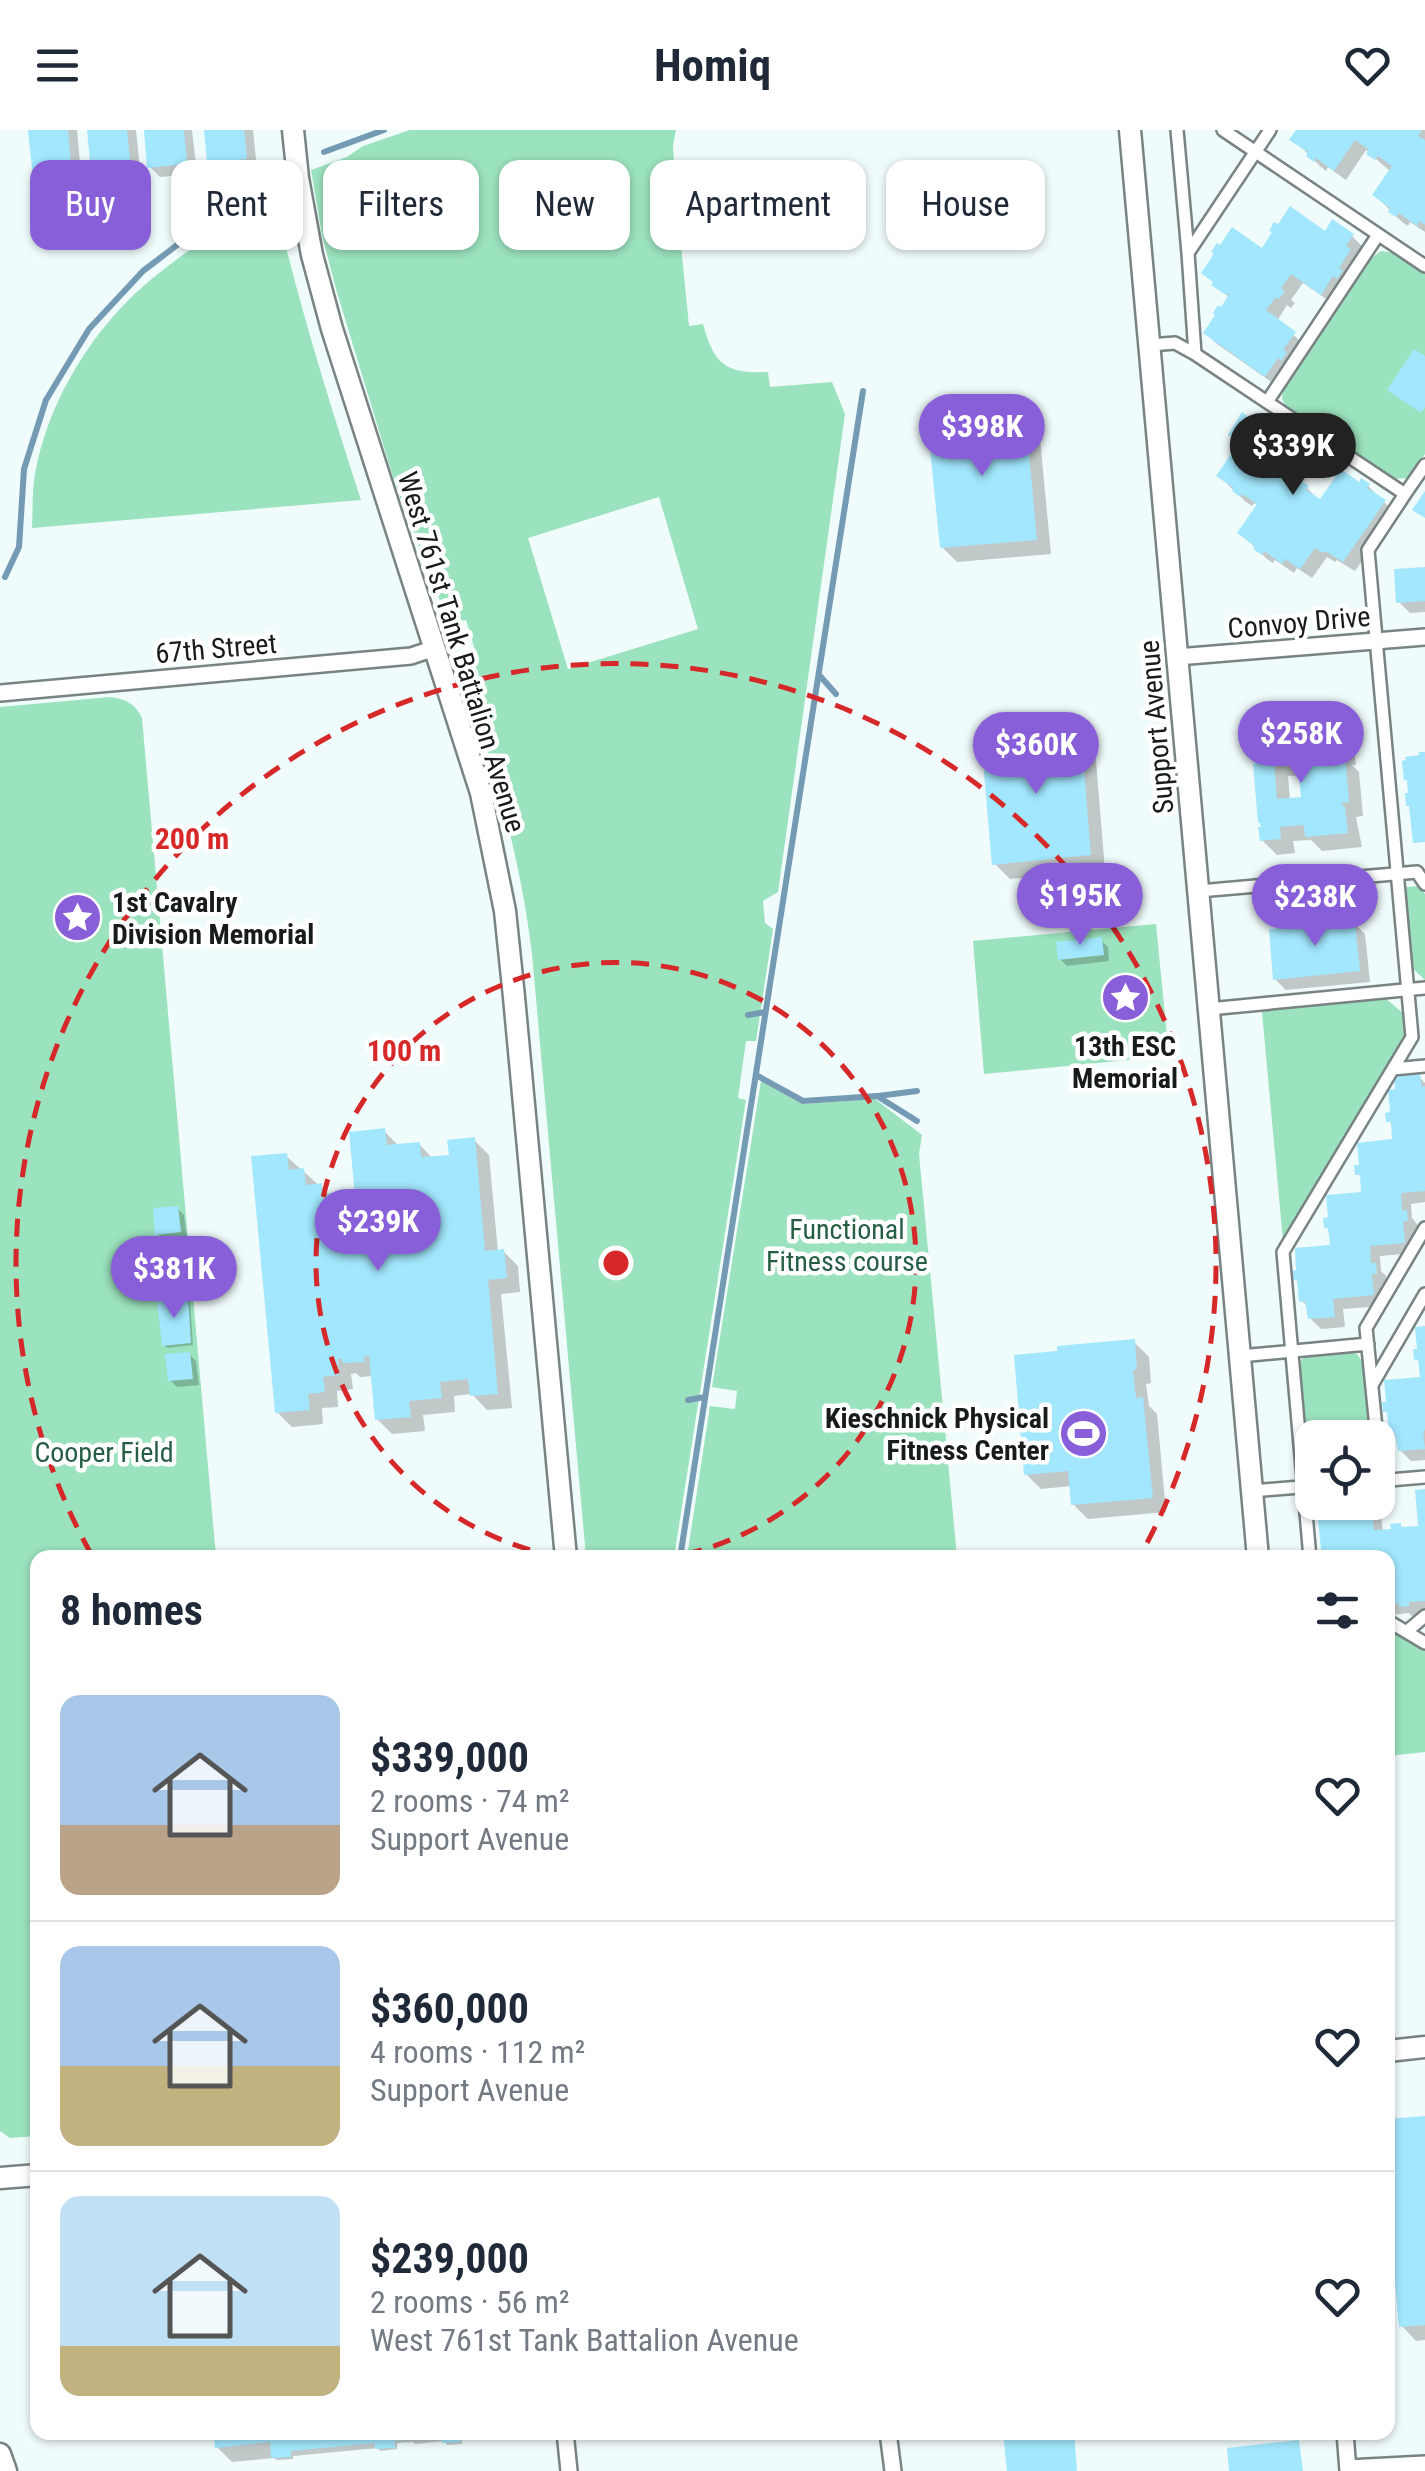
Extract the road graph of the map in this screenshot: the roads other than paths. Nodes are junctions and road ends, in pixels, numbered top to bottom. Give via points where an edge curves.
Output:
1 (292, 130) edge
2 (1130, 130) edge
3 (1177, 130) edge
4 (1223, 130) edge
5 (1270, 130) edge
6 (1256, 152) junction
7 (1378, 235) junction
8 (1188, 253) junction
9 (1425, 266) edge
10 (1150, 345) junction
11 (1194, 354) junction
12 (1267, 402) junction
13 (1425, 465) edge
14 (1406, 494) junction
15 (1425, 637) edge
16 (1376, 641) junction
17 (434, 648) junction
18 (1178, 658) junction
19 (0, 693) edge
20 (1397, 874) junction
21 (1425, 884) edge
22 (1199, 891) junction
23 (1425, 988) edge
24 (1408, 990) junction
25 (1209, 1009) junction
26 (1425, 1066) edge
27 (1393, 1069) junction
28 (1425, 1228) edge
29 (1425, 1294) edge
30 (1368, 1344) junction
31 (1292, 1351) junction
32 (1240, 1356) junction
33 (1372, 1385) junction
34 (1300, 1420) edge
35 (1375, 1420) edge
36 (1425, 1476) edge
37 (1395, 1479) edge
38 (1295, 1487) edge
39 (1252, 1491) junction
40 (1309, 1520) edge
41 (565, 1550) edge
42 (1257, 1550) edge
43 (1310, 1550) edge
44 (1425, 1616) edge
45 (1395, 1625) edge
46 (1406, 1632) junction
47 (1425, 1643) edge
48 (1425, 2047) edge
49 (1395, 2050) edge
50 (30, 2175) edge
51 (0, 2178) edge
52 (567, 2440) edge
53 (889, 2440) edge
54 (1346, 2440) edge
55 (0, 2454) edge
56 (1425, 2464) edge
57 (1348, 2470) edge
58 (6, 2471) edge
59 (569, 2471) edge
60 (892, 2471) edge

1 - 17 street, West 761st Tank Battalion Avenue via 312,256
2 - 10 street, Support Avenue
3 - 8 street
4 - 6 street
5 - 6 street
6 - 7 street
6 - 8 street
7 - 9 street
7 - 12 street
8 - 11 street
10 - 11 street via 1175,343
10 - 18 street, Support Avenue
11 - 12 street
12 - 14 street
13 - 14 street
14 - 16 street via 1368,550
15 - 16 street, Convoy Drive
16 - 18 street, Convoy Drive
16 - 20 street
17 - 19 street, 67th Street via 412,656
17 - 41 street, West 761st Tank Battalion Avenue via 481,793 505,911
18 - 22 street, Support Avenue
20 - 21 street via 1417,872
20 - 22 street
20 - 24 street
22 - 25 street, Support Avenue
23 - 24 street
24 - 25 street
24 - 27 street via 1412,1036
25 - 32 street, Support Avenue
26 - 27 street
27 - 31 street via 1284,1252
28 - 30 street via 1366,1328
29 - 33 street
30 - 31 street
30 - 33 street
31 - 32 street
31 - 34 street
32 - 39 street, Support Avenue
33 - 35 street
36 - 37 street
38 - 39 street
39 - 42 street, Support Avenue
40 - 43 street
44 - 46 street
45 - 46 street
46 - 47 street
48 - 49 street
50 - 51 street
52 - 59 street
53 - 60 street
54 - 57 street
55 - 58 street
56 - 57 street

